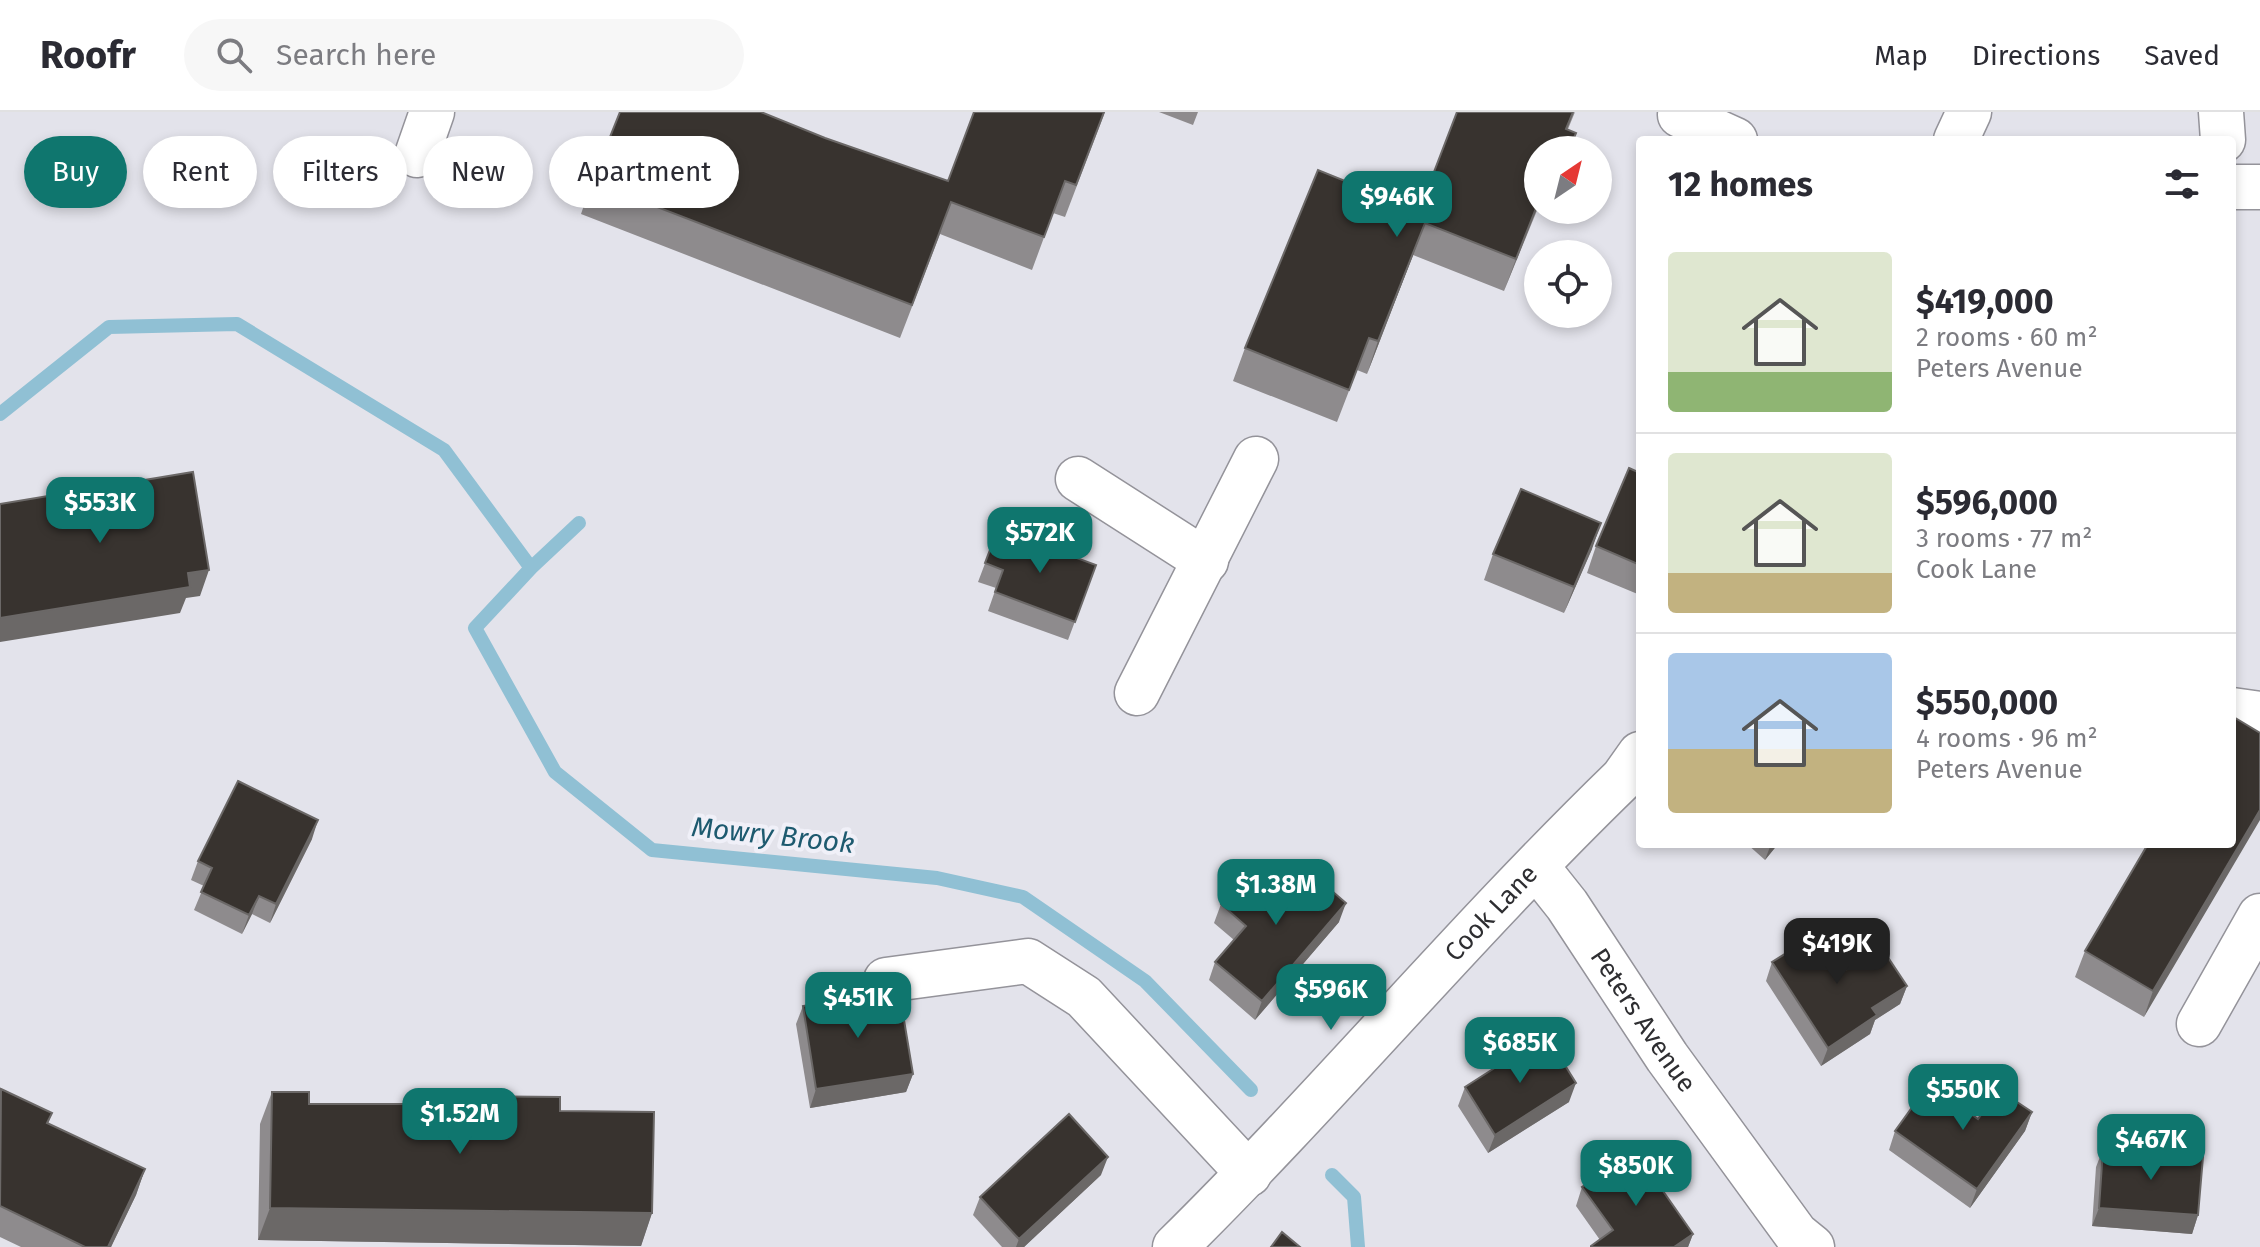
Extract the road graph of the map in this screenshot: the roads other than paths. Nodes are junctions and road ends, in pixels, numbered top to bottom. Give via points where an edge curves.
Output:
1 (432, 112) edge
2 (1969, 112) edge
3 (2221, 112) edge
4 (1680, 115) dead end
5 (1726, 136) edge
6 (1958, 136) edge
7 (2223, 136) edge
8 (417, 155) dead end
9 (2236, 187) edge
10 (2260, 187) edge
11 (1256, 459) dead end
12 (1078, 479) dead end
13 (1206, 561) junction
14 (1137, 693) dead end
15 (2236, 711) edge
16 (2260, 714) edge
17 (1636, 760) edge
18 (1536, 866) junction
19 (2260, 916) edge
20 (886, 980) dead end
21 (2199, 1024) dead end
22 (1249, 1174) junction
23 (1175, 1247) edge
24 (1812, 1247) edge

1 - 8 street
2 - 6 street
3 - 7 street
4 - 5 street
9 - 10 street
11 - 13 street
12 - 13 street
13 - 14 street
15 - 16 street
17 - 18 street, Cook Lane
18 - 22 street, Cook Lane
18 - 24 street, Peters Avenue via 1667,1057 1796,1234
19 - 21 street
20 - 22 street via 1028,961 1084,997
22 - 23 street, Cook Lane

